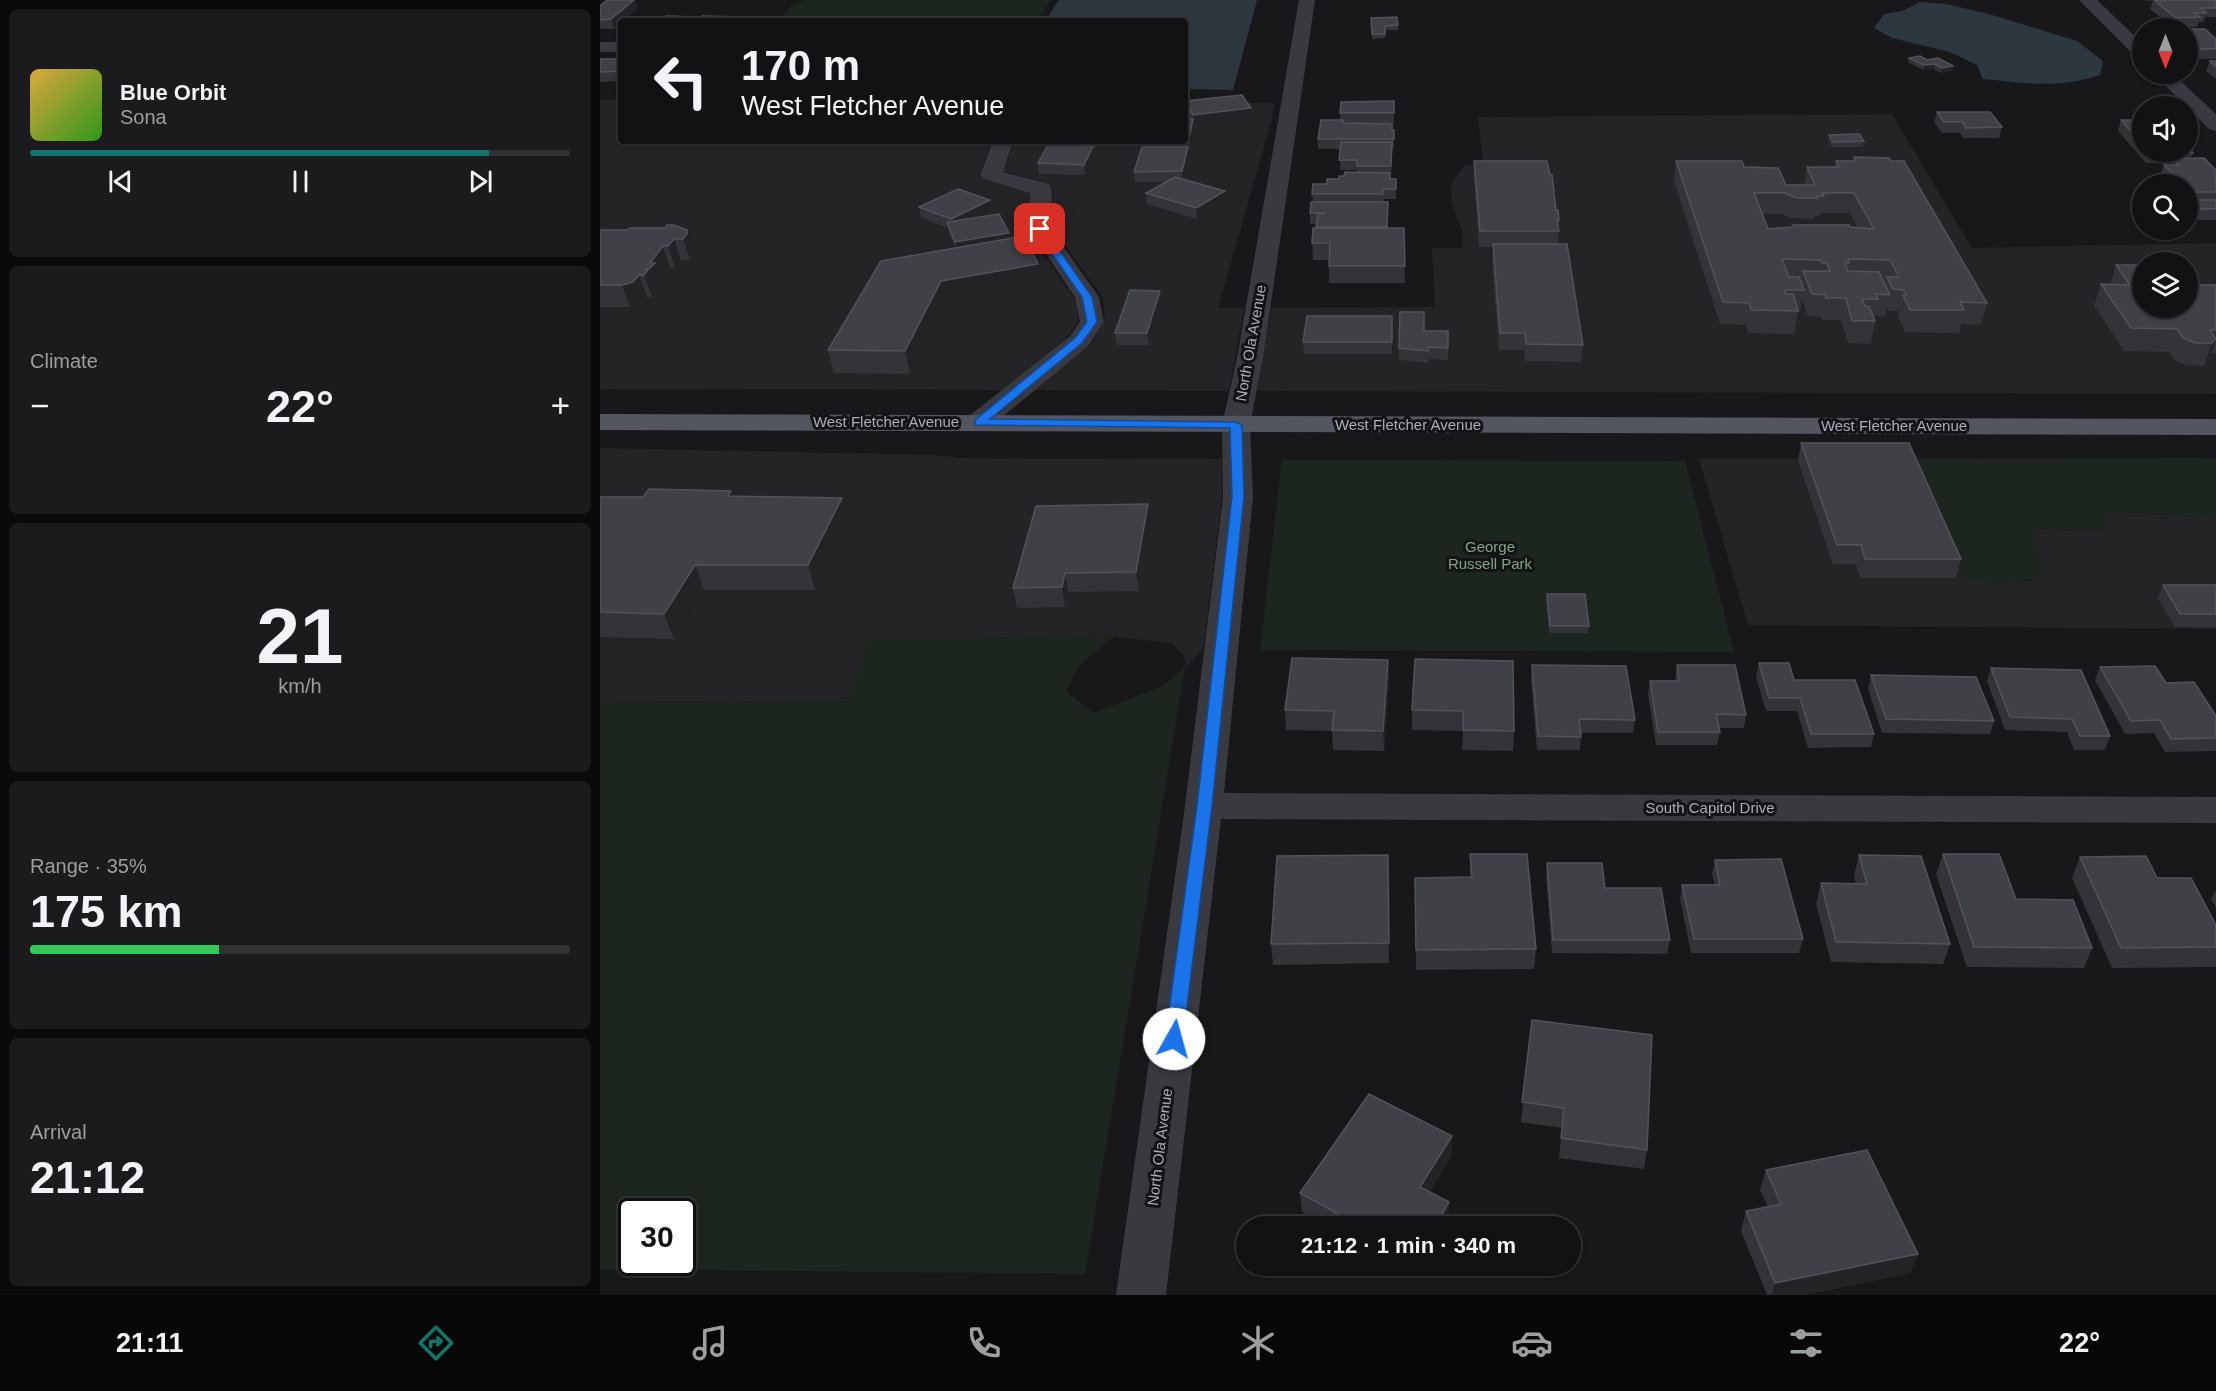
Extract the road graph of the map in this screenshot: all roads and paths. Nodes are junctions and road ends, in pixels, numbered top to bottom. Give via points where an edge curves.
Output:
1 (1306, 0) edge
2 (2087, 0) edge
3 (2132, 43) edge
4 (600, 47) edge
5 (618, 47) edge
6 (2174, 84) edge
7 (2216, 124) edge
8 (1002, 144) edge
9 (600, 422) edge
10 (979, 422) junction
11 (1236, 425) junction
12 (2216, 427) edge
13 (1204, 806) junction
14 (2216, 810) edge
15 (1141, 1295) edge

1 - 11 street, North Ola Avenue
2 - 3 street
4 - 5 street
6 - 7 street
8 - 10 street via 991,174 1041,189 1040,229 1087,297 1092,322 1079,341
9 - 10 main road, West Fletcher Avenue
10 - 11 main road, West Fletcher Avenue
11 - 12 main road, West Fletcher Avenue
11 - 13 street, North Ola Avenue via 1238,496
13 - 14 street, South Capitol Drive
13 - 15 street, North Ola Avenue

